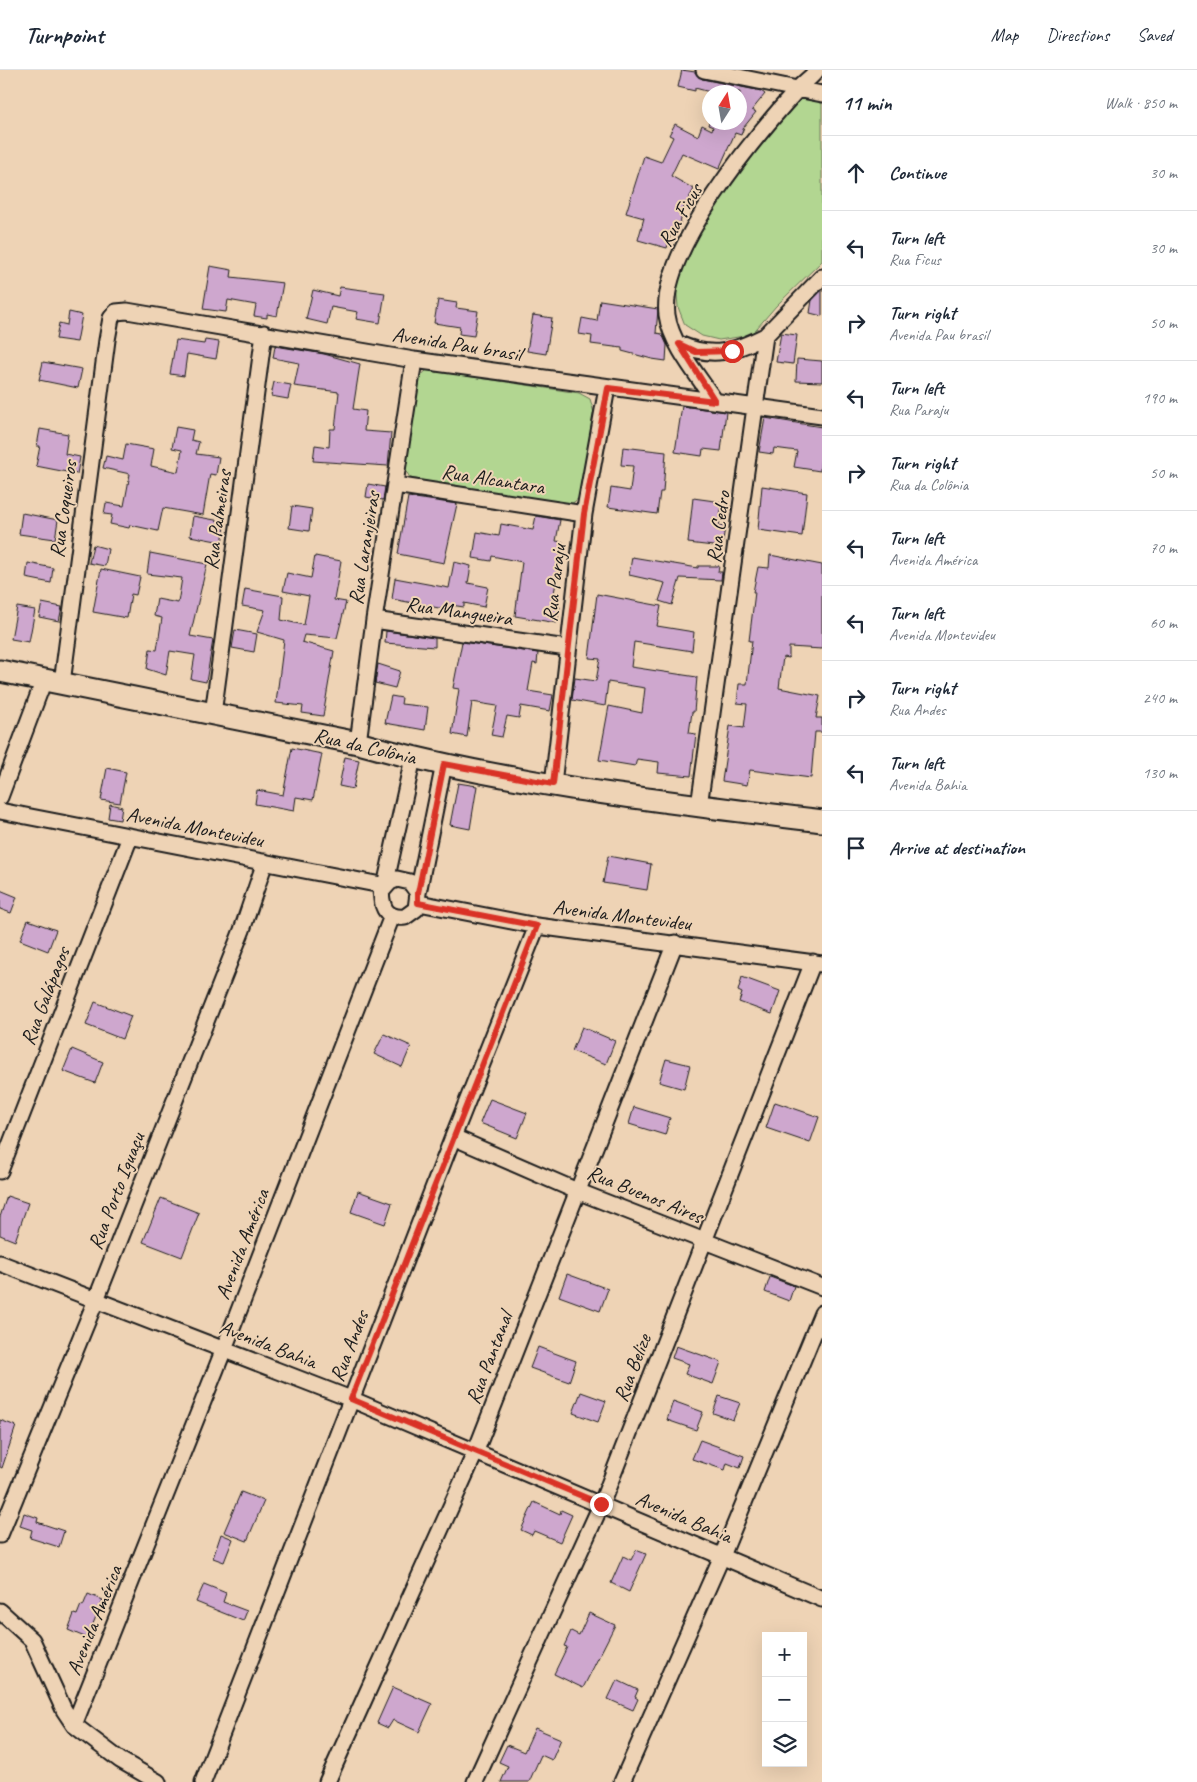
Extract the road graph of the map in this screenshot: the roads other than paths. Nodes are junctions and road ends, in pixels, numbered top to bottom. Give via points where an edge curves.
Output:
1 (704, 70) edge
2 (817, 70) edge
3 (799, 88) junction
4 (822, 94) edge
5 (822, 276) edge
6 (264, 332) junction
7 (765, 336) junction
8 (107, 340) joint
9 (679, 344) junction
10 (414, 360) junction
11 (608, 388) junction
12 (715, 401) junction
13 (756, 407) junction
14 (822, 416) edge
15 (395, 485) junction
16 (584, 514) junction
17 (374, 620) junction
18 (567, 648) junction
19 (0, 671) edge
20 (53, 681) junction
21 (213, 714) junction
22 (358, 743) junction
23 (413, 758) junction
24 (444, 764) junction
25 (553, 784) junction
26 (0, 797) edge
27 (699, 806) junction
28 (0, 811) edge
29 (822, 821) edge
30 (130, 837) junction
31 (265, 862) junction
32 (383, 885) junction
33 (418, 898) junction
34 (392, 916) junction
35 (537, 926) junction
36 (676, 943) junction
37 (817, 963) edge
38 (453, 1137) junction
39 (0, 1171) edge
40 (577, 1191) junction
41 (704, 1241) junction
42 (0, 1263) edge
43 (822, 1287) edge
44 (96, 1300) junction
45 (822, 1313) edge
46 (224, 1349) junction
47 (351, 1399) junction
48 (475, 1453) junction
49 (601, 1504) junction
50 (0, 1535) edge
51 (722, 1556) junction
52 (822, 1599) edge
53 (0, 1611) edge
54 (74, 1725) junction
55 (158, 1782) edge
56 (203, 1782) edge
57 (327, 1782) edge
58 (475, 1782) edge
59 (622, 1782) edge

1 - 3 street
2 - 3 street, Rua Ficus
3 - 4 street
3 - 9 street, Rua Ficus via 742,156 710,202 675,268 666,302 671,331
5 - 7 street
6 - 8 street, Avenida Pau brasil via 127,311 116,312 111,318
6 - 10 street, Avenida Pau brasil
6 - 21 street, Rua Palmeiras
7 - 9 street via 732,351 715,353 696,352
7 - 13 street, Rua Cedro
8 - 20 street, Rua Coqueiros
9 - 12 street, Rua Ficus
10 - 11 street, Avenida Pau brasil
10 - 15 street, Rua Laranjeiras
11 - 12 street, Avenida Pau brasil
11 - 16 street, Rua Paraju
12 - 13 street, Avenida Pau brasil
13 - 14 street, Avenida Pau brasil
13 - 27 street, Rua Cedro
15 - 16 street, Rua Alcantara
15 - 17 street, Rua Laranjeiras
16 - 18 street, Rua Paraju
17 - 18 street, Rua Mangueira
17 - 22 street, Rua Laranjeiras
18 - 25 street, Rua Paraju
19 - 20 main road, Rua da Colônia
20 - 21 main road, Rua da Colônia
20 - 26 street, Rua Coqueiros
21 - 22 main road, Rua da Colônia
22 - 23 main road, Rua da Colônia
23 - 24 main road, Rua da Colônia
23 - 32 street
24 - 25 main road, Rua da Colônia
24 - 33 street
25 - 27 main road, Rua da Colônia
27 - 29 main road, Rua da Colônia
28 - 30 street, Avenida Montevideu
30 - 31 street, Avenida Montevideu
30 - 39 street, Rua Galápagos
31 - 32 street, Avenida Montevideu
31 - 44 street, Rua Porto Iguaçu via 242,930
32 - 33 street via 397,879 404,880 415,887
32 - 34 street via 381,903
33 - 34 street via 412,914
33 - 35 street, Avenida Montevideu
34 - 46 street, Avenida América
35 - 36 street, Avenida Montevideu
35 - 38 street, Rua Andes
36 - 37 street, Avenida Montevideu
36 - 40 street, Rua Pantanal
37 - 41 street, Rua Belize
38 - 40 street, Rua Buenos Aires
38 - 47 street, Rua Andes
40 - 41 street, Rua Buenos Aires
40 - 48 street, Rua Pantanal
41 - 43 street, Rua Buenos Aires
41 - 49 street, Rua Belize
42 - 44 street, Avenida Bahia
44 - 46 street, Avenida Bahia
44 - 50 street, Rua Porto Iguaçu
45 - 51 street
46 - 47 street, Avenida Bahia
46 - 54 street, Avenida América
47 - 48 street, Avenida Bahia
47 - 56 street, Rua Andes
48 - 49 street, Avenida Bahia
48 - 57 street, Rua Pantanal
49 - 51 street, Avenida Bahia
49 - 58 street, Rua Belize
51 - 52 street, Avenida Bahia
51 - 59 street
53 - 54 street via 32,1640
54 - 55 street via 120,1760

